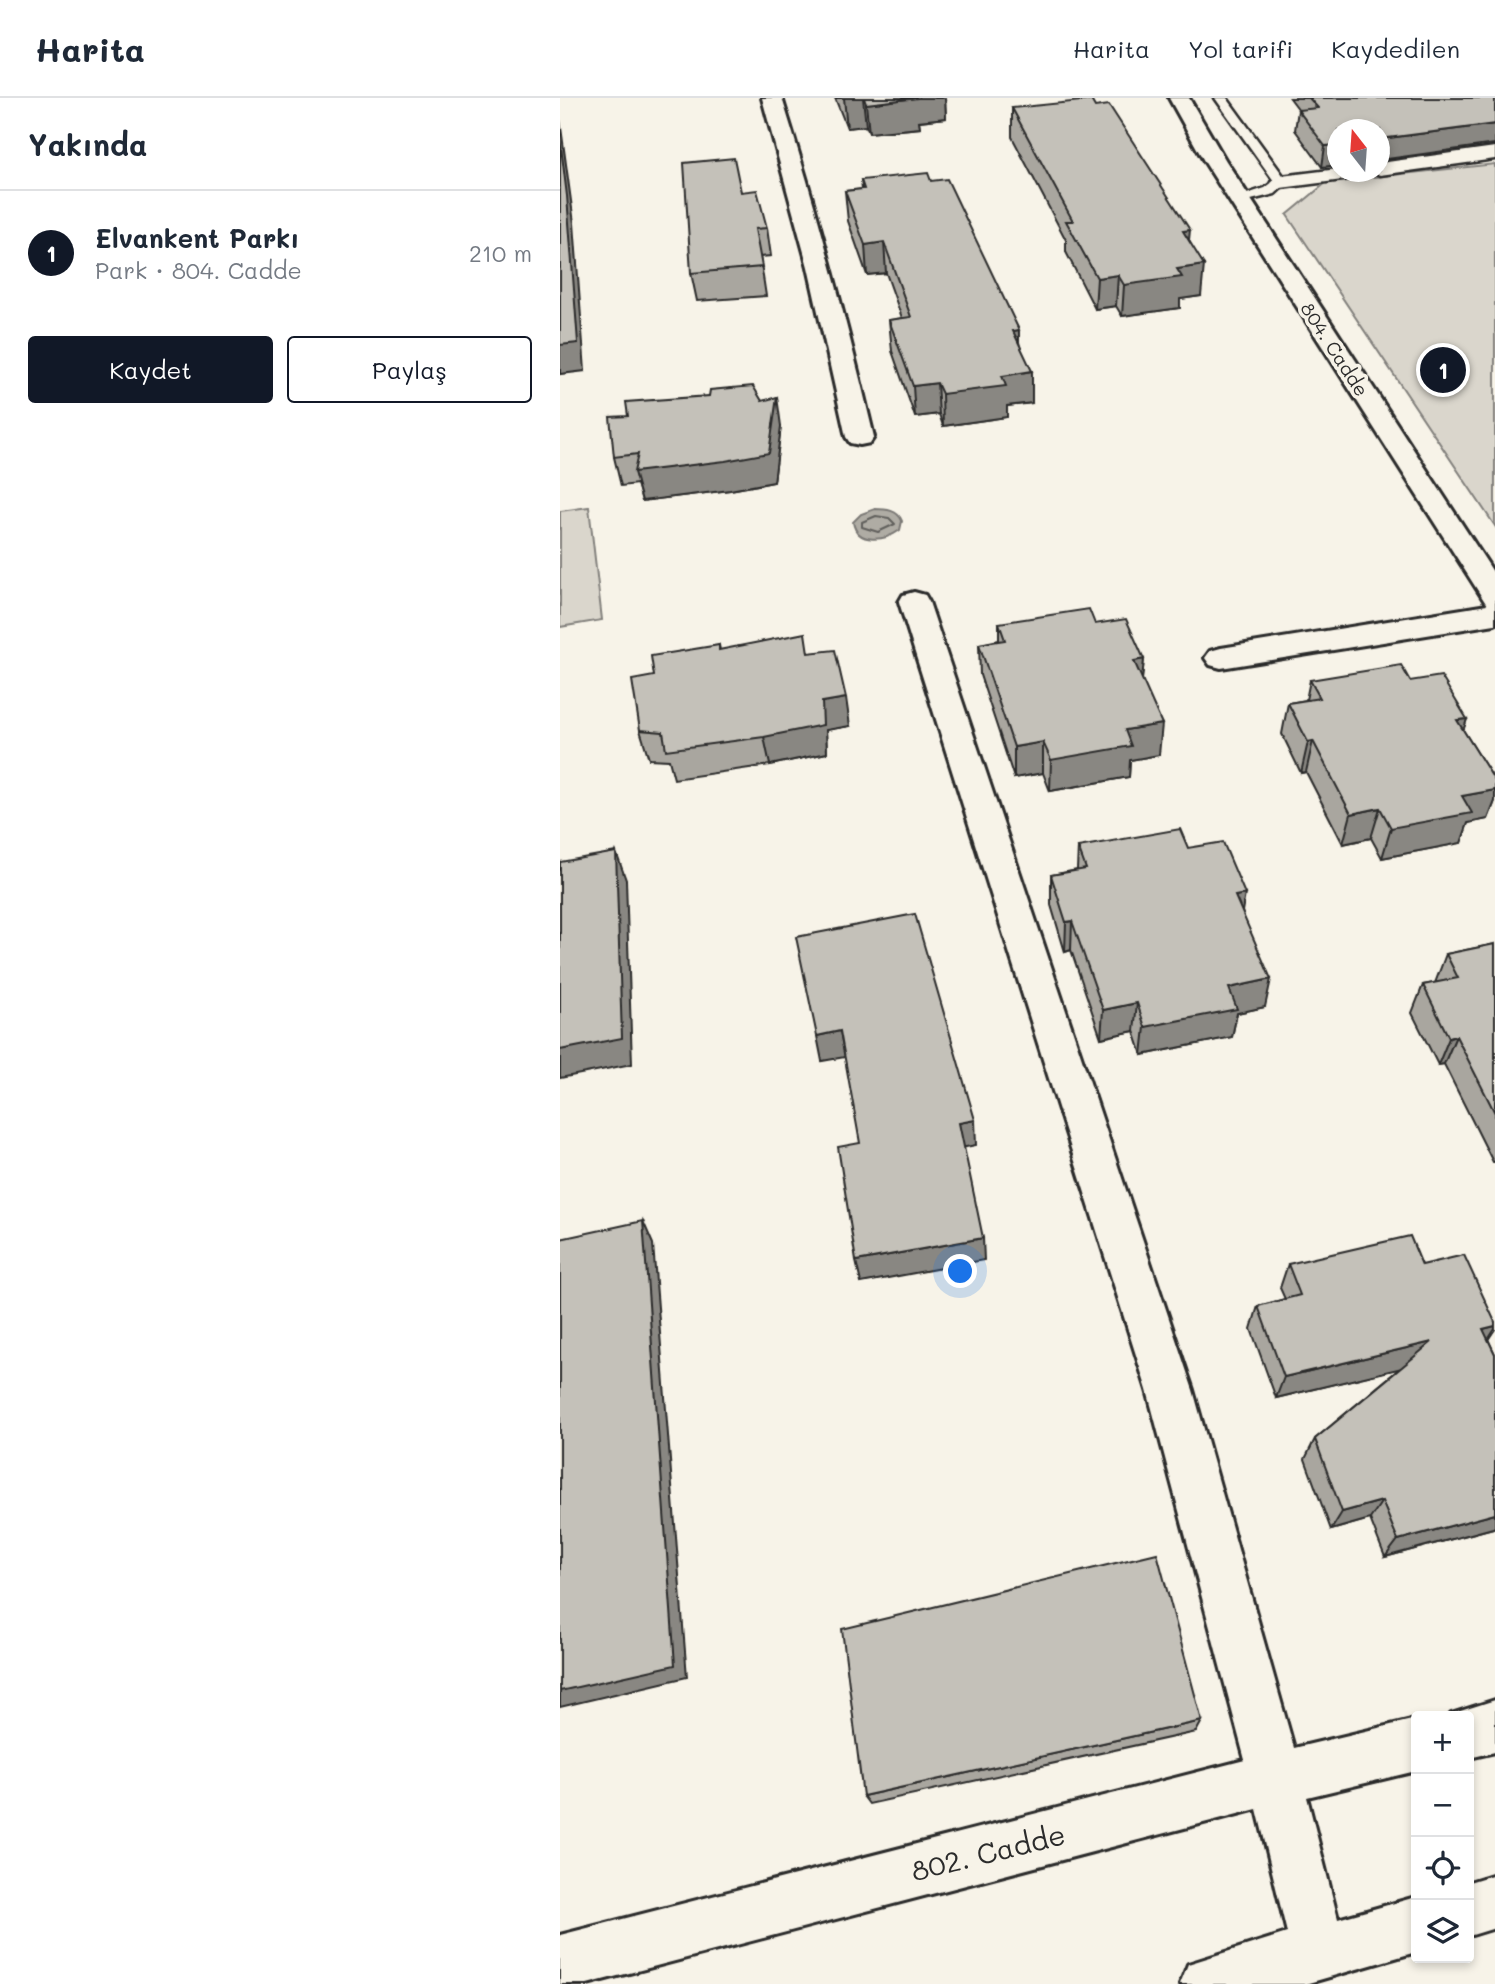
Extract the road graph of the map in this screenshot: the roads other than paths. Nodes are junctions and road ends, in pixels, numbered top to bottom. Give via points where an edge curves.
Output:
1 (772, 98) edge
2 (1179, 98) edge
3 (1221, 98) edge
4 (1495, 153) edge
5 (1390, 168) edge
6 (1327, 176) edge
7 (1281, 182) junction
8 (1239, 199) junction
9 (860, 437) dead end
10 (1495, 598) edge
11 (914, 603) dead end
12 (1495, 614) edge
13 (1221, 658) dead end
14 (1495, 1726) edge
15 (1474, 1731) edge
16 (1411, 1746) edge
17 (1276, 1777) junction
18 (1495, 1901) edge
19 (1474, 1907) edge
20 (1411, 1925) edge
21 (1319, 1952) junction
22 (560, 1963) edge
23 (1208, 1984) edge

1 - 9 street via 839,340
2 - 8 street, 804. Cadde
3 - 7 lane
4 - 5 street
6 - 7 street
7 - 8 lane via 1270,191
8 - 10 street, 804. Cadde
11 - 17 street via 1170,1390
12 - 13 street
14 - 15 street
16 - 17 street, 802. Cadde
17 - 21 street
17 - 22 street, 802. Cadde
18 - 19 street
20 - 21 street
21 - 23 street

